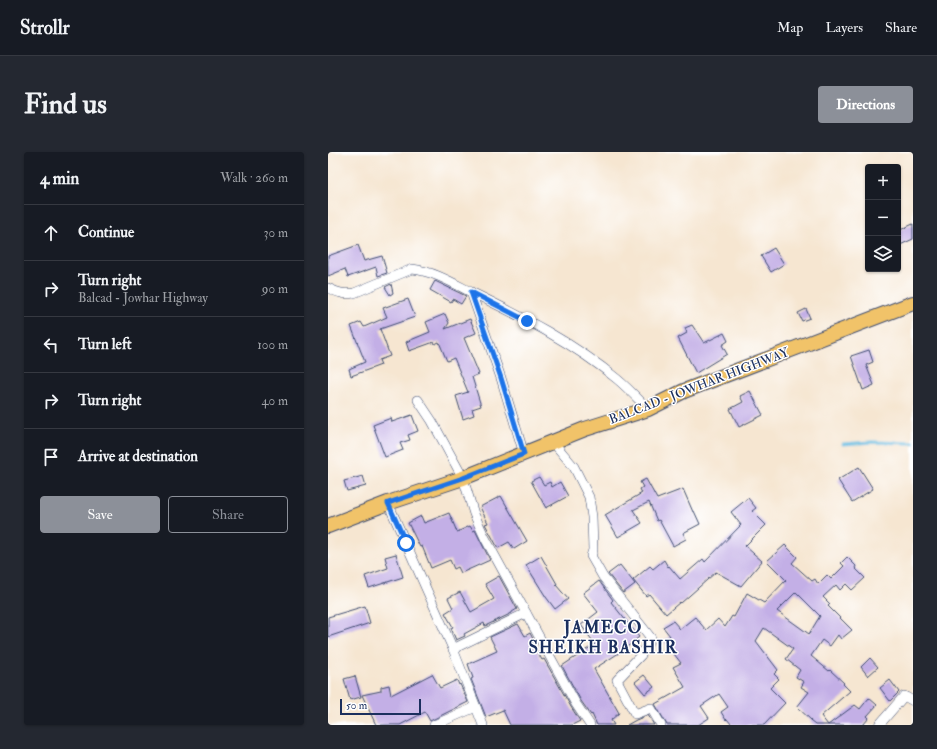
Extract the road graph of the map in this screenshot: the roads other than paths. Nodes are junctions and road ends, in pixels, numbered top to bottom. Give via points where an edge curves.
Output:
1 (328, 288) edge
2 (471, 292) junction
3 (913, 303) edge
4 (418, 400) dead end
5 (648, 409) junction
6 (553, 442) junction
7 (524, 454) junction
8 (463, 478) junction
9 (388, 503) junction
10 (328, 526) edge
11 (526, 613) junction
12 (453, 649) junction
13 (913, 701) edge
14 (476, 706) junction
15 (588, 724) edge
16 (434, 725) edge
17 (483, 725) edge
18 (661, 725) edge
19 (879, 725) edge

1 - 2 street via 338,293 354,293 412,269 441,278
2 - 5 street via 506,309 599,365
2 - 7 street
3 - 5 main road, BALCAD - JOWHAR HIGHWAY via 684,391
4 - 8 street
5 - 6 main road, BALCAD - JOWHAR HIGHWAY
6 - 7 main road, BALCAD - JOWHAR HIGHWAY
6 - 18 street via 574,467 589,497 592,518 591,556 603,577 651,638 641,655 617,680 635,714 651,708
7 - 8 main road, BALCAD - JOWHAR HIGHWAY
8 - 9 main road, BALCAD - JOWHAR HIGHWAY
8 - 11 street via 474,514 485,538
9 - 10 main road, BALCAD - JOWHAR HIGHWAY
9 - 12 street
11 - 12 street
11 - 15 street
12 - 14 street
13 - 19 street via 904,696
14 - 16 street
14 - 17 street

